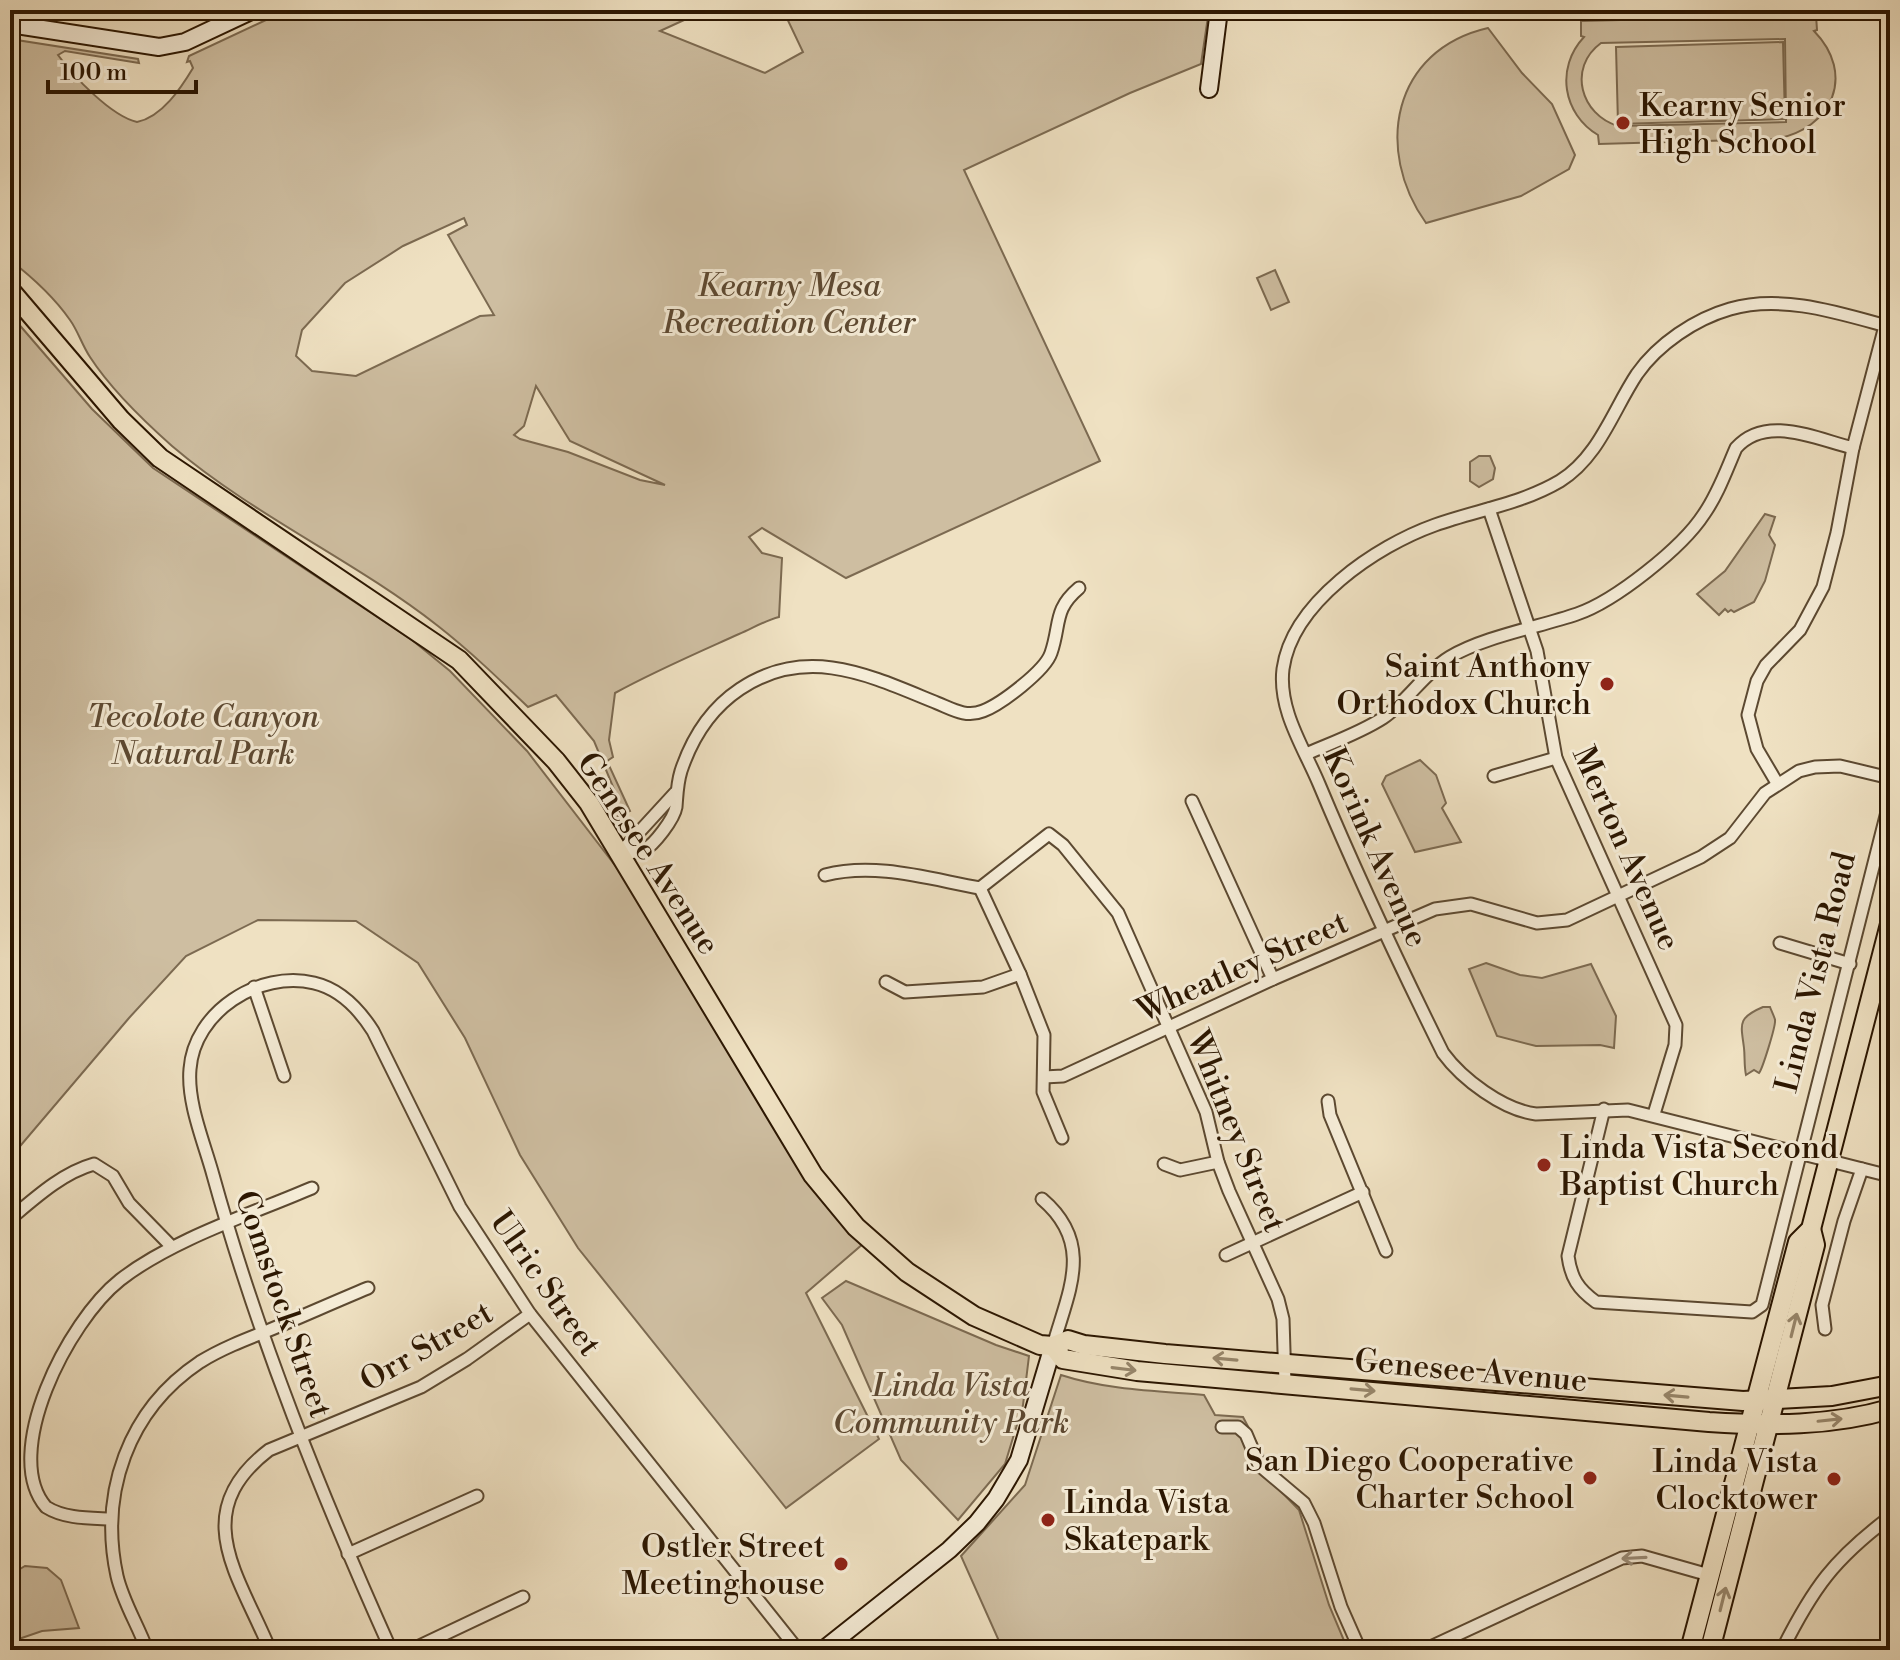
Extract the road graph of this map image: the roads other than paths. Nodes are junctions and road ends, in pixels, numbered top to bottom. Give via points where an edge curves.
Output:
1 (253, 10) edge
2 (1219, 10) edge
3 (10, 24) edge
4 (1209, 89) dead end
5 (10, 290) edge
6 (1890, 307) edge
7 (1888, 326) edge
8 (1853, 448) junction
9 (1489, 509) junction
10 (1079, 588) dead end
11 (1530, 629) junction
12 (1306, 754) junction
13 (1556, 758) junction
14 (1494, 776) dead end
15 (1890, 778) edge
16 (1777, 783) junction
17 (1890, 800) edge
18 (1192, 801) dead end
19 (619, 854) junction
20 (825, 875) dead end
21 (980, 888) junction
22 (1619, 895) junction
23 (1890, 924) edge
24 (1383, 931) junction
25 (1780, 943) dead end
26 (1850, 964) junction
27 (1020, 974) junction
28 (1273, 979) junction
29 (886, 982) dead end
30 (254, 987) junction
31 (1167, 1028) junction
32 (284, 1076) dead end
33 (1044, 1077) junction
34 (1328, 1101) dead end
35 (1604, 1109) junction
36 (1654, 1114) junction
37 (1062, 1138) dead end
38 (1799, 1152) junction
39 (1829, 1160) junction
40 (1218, 1162) junction
41 (1164, 1164) dead end
42 (1862, 1169) junction
43 (1890, 1176) edge
44 (312, 1188) dead end
45 (1363, 1192) junction
46 (1042, 1199) dead end
47 (10, 1219) edge
48 (227, 1225) junction
49 (1811, 1229) junction
50 (1253, 1244) junction
51 (172, 1247) junction
52 (1386, 1251) dead end
53 (1226, 1255) dead end
54 (368, 1288) dead end
55 (530, 1314) junction
56 (1825, 1329) dead end
57 (263, 1332) junction
58 (1053, 1346) junction
59 (1284, 1373) junction
60 (36, 1383) dead end
61 (1890, 1385) edge
62 (1754, 1401) junction
63 (1775, 1401) junction
64 (1890, 1409) edge
65 (1749, 1424) junction
66 (1768, 1425) junction
67 (1222, 1427) dead end
68 (301, 1437) junction
69 (21, 1482) dead end
70 (477, 1496) dead end
71 (1890, 1517) edge
72 (111, 1519) junction
73 (348, 1554) junction
74 (1709, 1575) junction
75 (523, 1597) dead end
76 (147, 1650) edge
77 (270, 1650) edge
78 (391, 1650) edge
79 (411, 1650) edge
80 (798, 1650) edge
81 (823, 1650) edge
82 (1360, 1650) edge
83 (1424, 1650) edge
84 (1690, 1650) edge
85 (1710, 1650) edge
86 (1782, 1650) edge

1 - 3 street via 185,42 159,47
2 - 4 street
5 - 19 main road, Genesee Avenue via 160,458 459,660 556,761
6 - 7 street
7 - 8 street
7 - 9 street, Korink Avenue via 1794,304 1728,309 1660,348 1638,373 1603,435 1563,479 1532,496
8 - 11 street via 1779,430 1742,441 1705,513 1674,548 1610,598
8 - 16 street via 1823,587 1800,630 1766,665 1748,715 1757,749
9 - 11 street, Merton Avenue
9 - 12 street, Korink Avenue via 1405,537 1364,562 1298,627 1283,671 1284,700
10 - 19 street via 1063,603 1052,652 1041,669 982,712 965,714 842,667 776,672 741,689 698,731 675,793 676,810 662,832 643,850
11 - 12 street via 1452,656 1384,717
11 - 13 street, Merton Avenue
12 - 24 street, Korink Avenue
13 - 14 street
13 - 22 street, Merton Avenue
15 - 16 street, Wheatley Street via 1840,766 1815,767
16 - 22 street, Wheatley Street via 1730,838
17 - 26 street, Linda Vista Road
18 - 28 street
19 - 58 main road, Genesee Avenue via 813,1175 856,1227 907,1272 974,1316 1018,1337
20 - 21 street via 869,869
21 - 27 street
21 - 31 street, Whitney Street via 1049,834 1118,913
22 - 24 street, Wheatley Street via 1567,920 1537,923 1471,904 1449,905
22 - 36 street, Merton Avenue via 1676,1025
23 - 39 main road, Linda Vista Road
24 - 28 street, Wheatley Street
24 - 35 street, Korink Avenue via 1456,1071 1522,1112
25 - 26 street
26 - 38 street, Linda Vista Road
27 - 29 street via 983,987 905,992
27 - 33 street via 1044,1035
28 - 31 street, Wheatley Street
30 - 32 street
30 - 48 street, Comstock Street via 211,1019 197,1041 190,1068 191,1093
30 - 55 street, Ulric Street via 282,981 314,983 361,1012 460,1207
31 - 33 street, Wheatley Street via 1063,1076
31 - 40 street, Whitney Street via 1206,1112
33 - 37 street via 1043,1092
34 - 45 street
35 - 36 street, Korink Avenue
35 - 38 street, Linda Vista Road via 1568,1256 1570,1274 1596,1302 1752,1312 1764,1300
36 - 38 street, Korink Avenue
38 - 39 street, Korink Avenue
39 - 42 street, Korink Avenue
39 - 49 main road, Linda Vista Road
40 - 41 street via 1180,1170
40 - 50 street, Whitney Street
42 - 43 street, Korink Avenue
42 - 56 street via 1822,1305
44 - 48 street
45 - 50 street
45 - 52 street
46 - 58 street via 1063,1225 1074,1267
47 - 51 street via 53,1185 94,1164 113,1176 129,1203
48 - 51 street
48 - 57 street, Comstock Street
49 - 62 main road, Linda Vista Road via 1798,1242
63 -> 49 main road, Linda Vista Road via 1815,1245
50 - 53 street
50 - 59 street, Whitney Street via 1283,1319
51 - 60 street via 97,1300 60,1341
54 - 57 street
55 - 68 street, Orr Street via 421,1387
55 - 80 street, Ulric Street
57 - 68 street, Comstock Street
57 - 72 street via 224,1348 164,1391 131,1439 115,1484
58 - 59 main road, Genesee Avenue via 1063,1359 1086,1364
58 - 81 street via 1019,1460 996,1499 949,1550
62 -> 59 main road, Genesee Avenue
59 -> 65 main road, Genesee Avenue
61 - 63 main road, Genesee Avenue
62 - 63 main road, Genesee Avenue
62 - 65 main road, Linda Vista Road
63 - 66 main road, Linda Vista Road
66 -> 64 main road, Genesee Avenue
65 - 66 main road, Genesee Avenue
65 - 74 main road, Linda Vista Road
85 -> 66 main road, Linda Vista Road
67 - 82 street via 1238,1427 1246,1434 1259,1465 1304,1503
68 - 73 street, Comstock Street
68 - 77 street, Orr Street via 253,1462 235,1483 224,1514 227,1551
69 - 72 street via 47,1509
70 - 73 street
71 - 86 street via 1831,1569 1803,1607
72 - 76 street via 117,1577
73 - 78 street, Comstock Street
74 -> 83 street via 1642,1556 1622,1558
74 - 84 main road, Linda Vista Road
75 - 79 street

